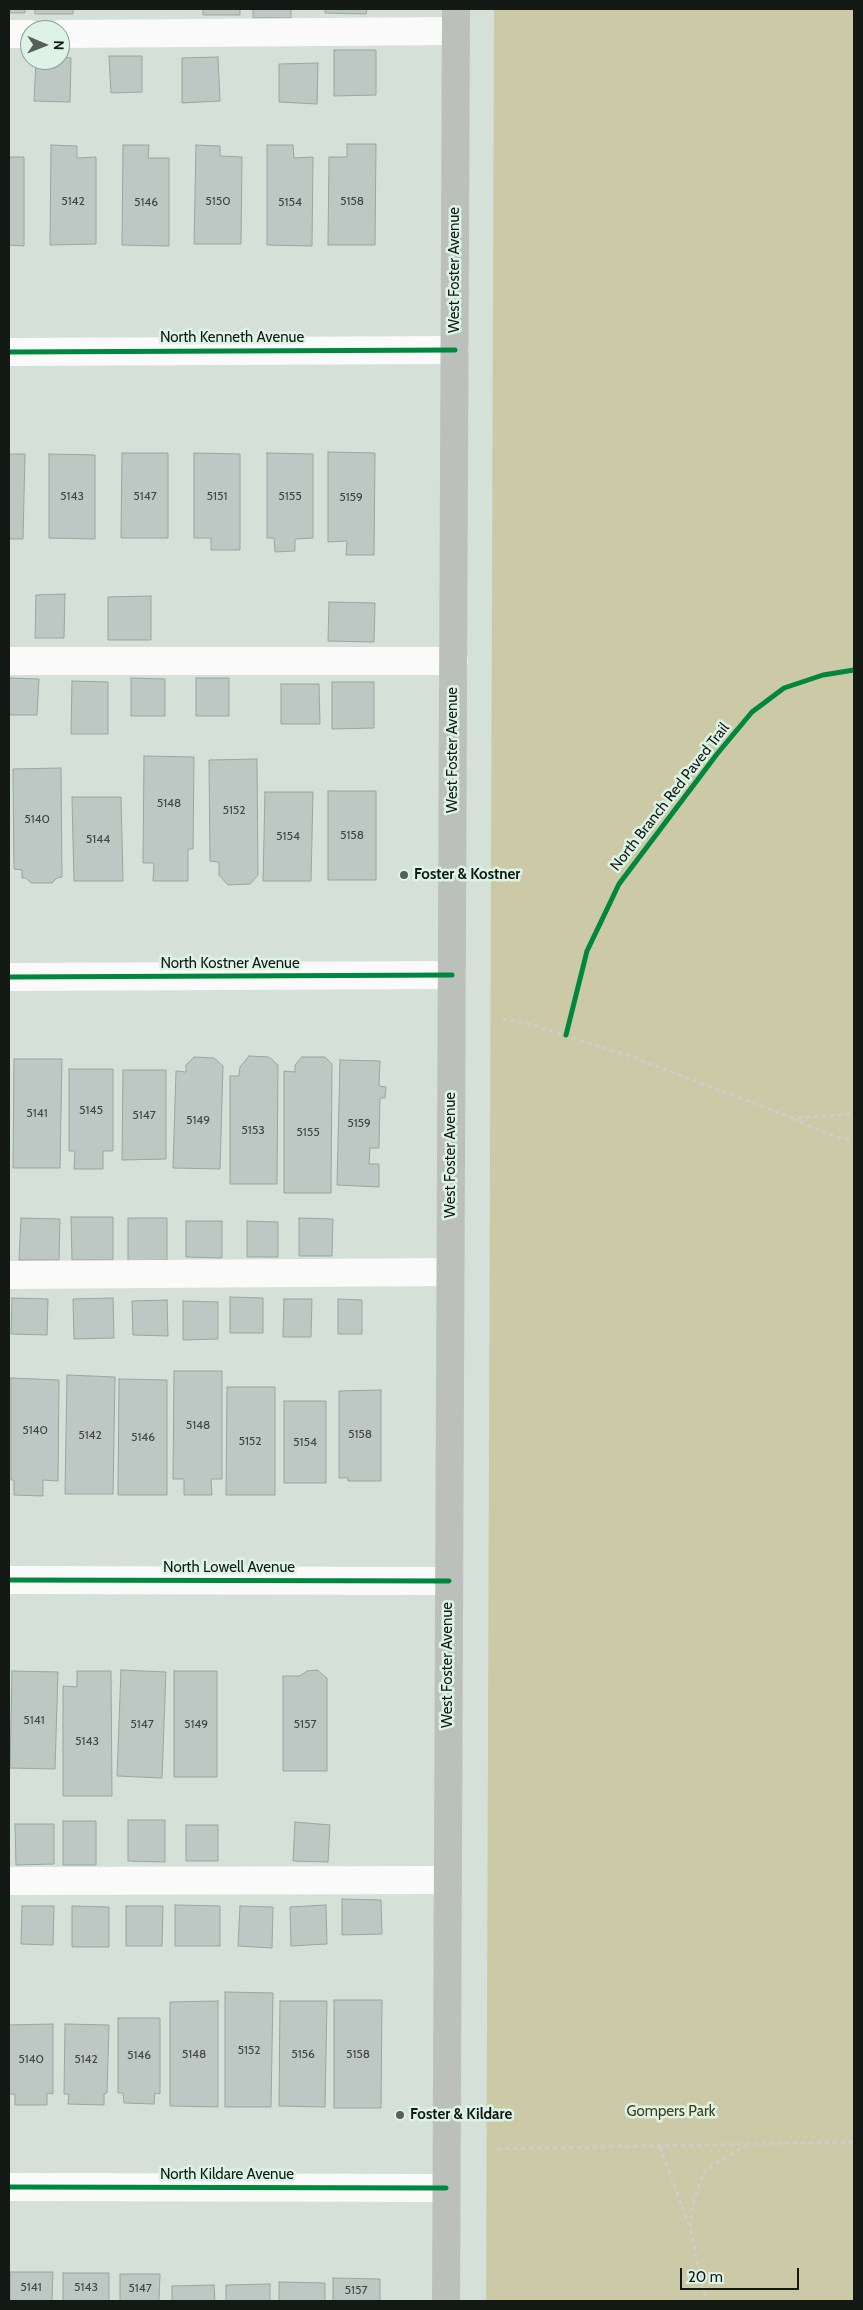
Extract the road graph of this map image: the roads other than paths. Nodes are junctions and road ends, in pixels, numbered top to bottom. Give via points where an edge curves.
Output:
1 (456, 20) edge
2 (70, 34) edge
3 (455, 350) junction
4 (9, 352) edge
5 (9, 661) edge
6 (454, 661) junction
7 (452, 975) junction
8 (9, 977) edge
9 (450, 1272) junction
10 (9, 1275) edge
11 (9, 1580) edge
12 (449, 1581) junction
13 (448, 1880) junction
14 (9, 1881) edge
15 (9, 2187) edge
16 (446, 2188) junction
17 (446, 2301) edge

1 - 2 street
1 - 3 main road, West Foster Avenue
3 - 4 street, North Kenneth Avenue
3 - 6 main road, West Foster Avenue
5 - 6 street
6 - 7 main road, West Foster Avenue
7 - 8 street, North Kostner Avenue
7 - 9 main road, West Foster Avenue
9 - 10 street
9 - 12 main road, West Foster Avenue
11 - 12 street, North Lowell Avenue
12 - 13 main road, West Foster Avenue
13 - 14 street
13 - 16 main road, West Foster Avenue
15 - 16 street, North Kildare Avenue
16 - 17 main road, West Foster Avenue

